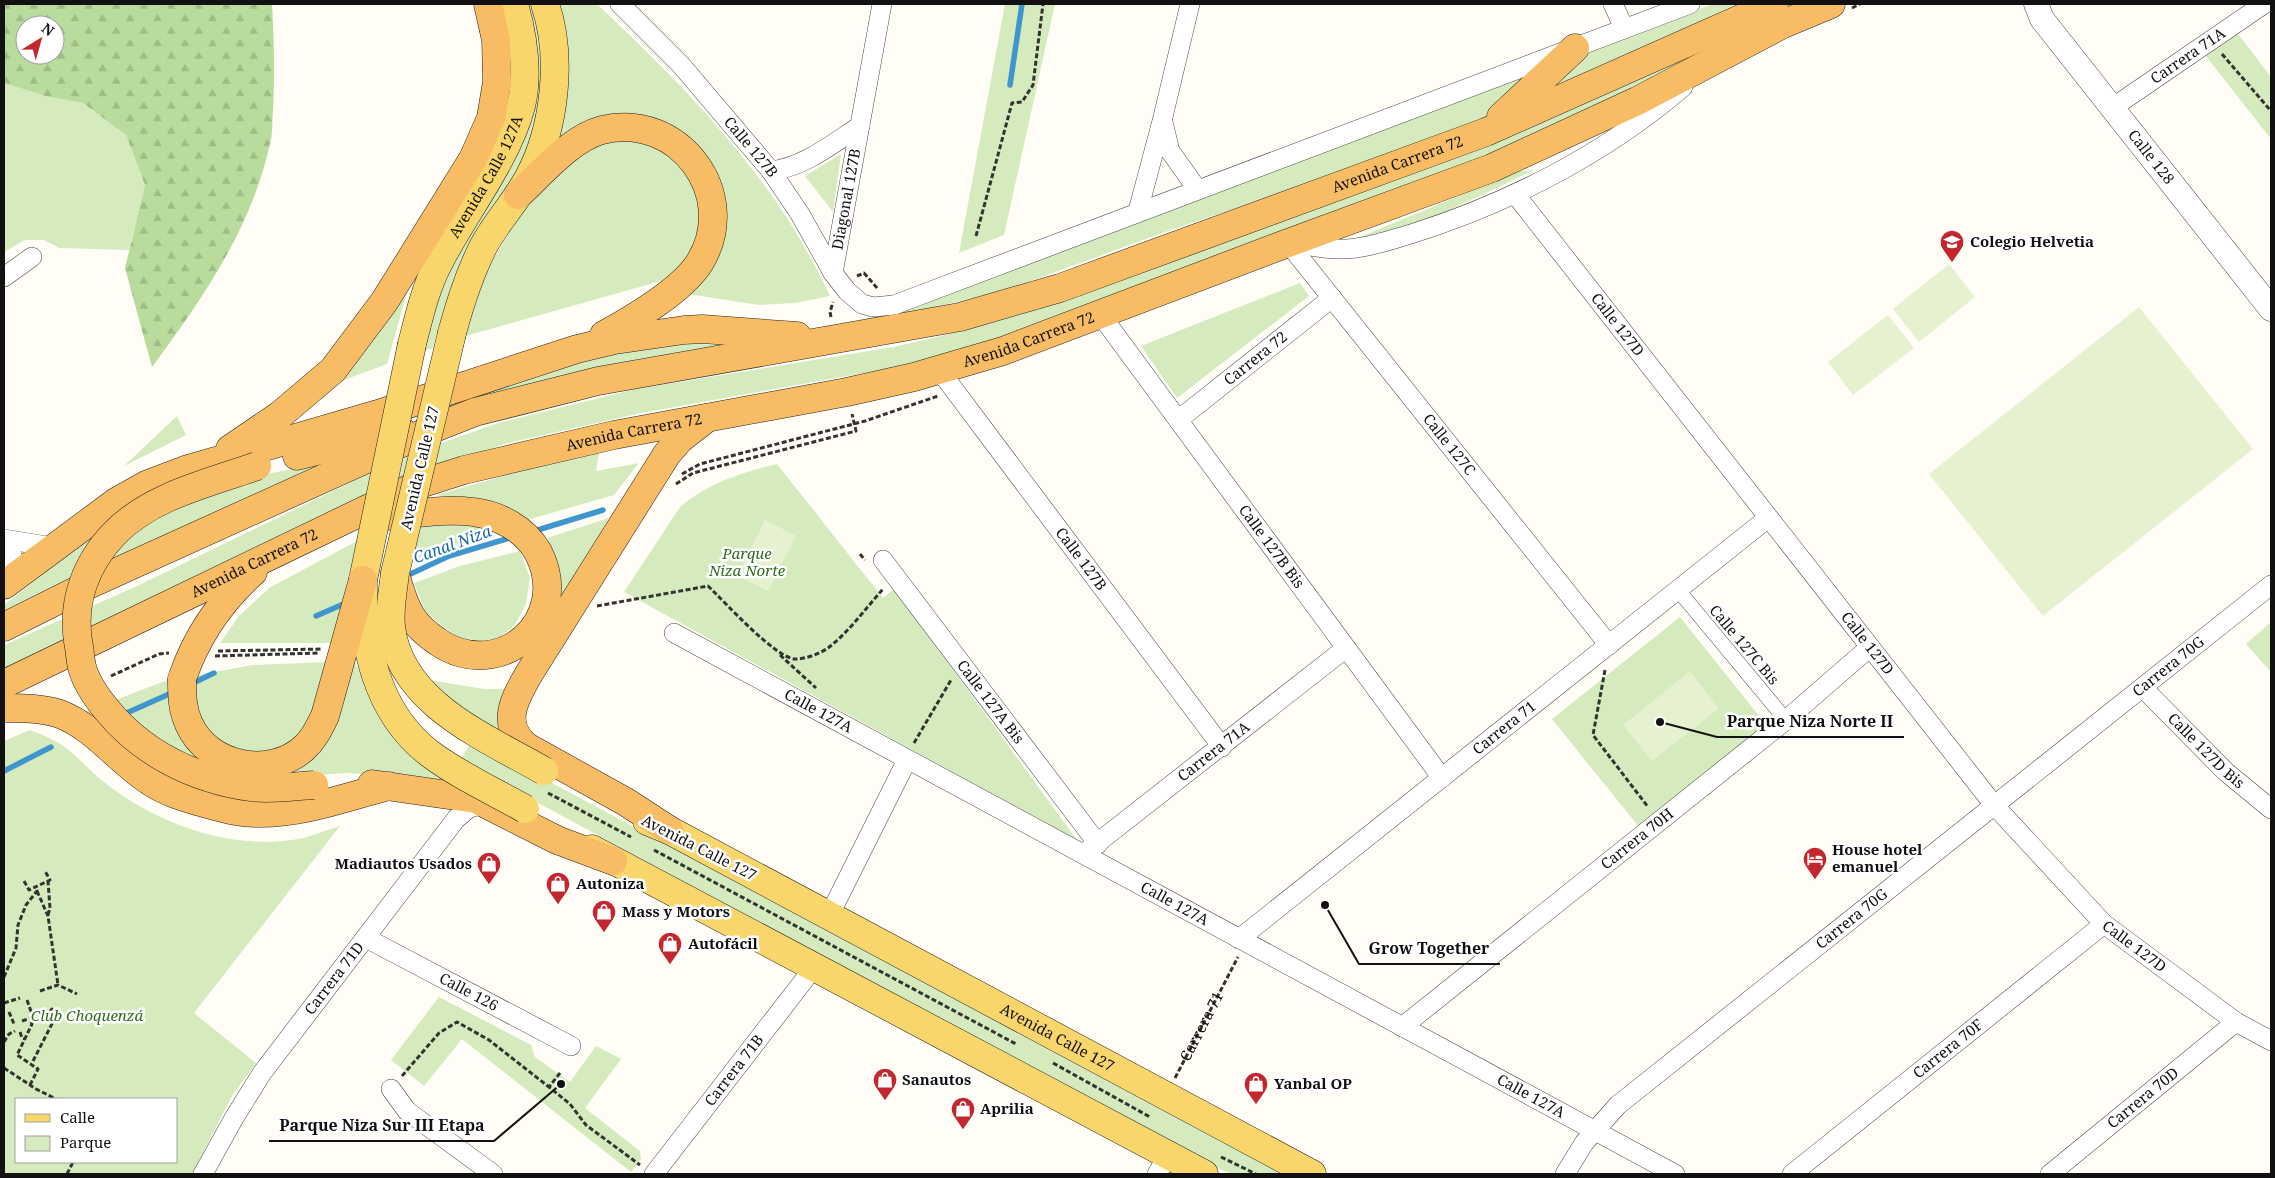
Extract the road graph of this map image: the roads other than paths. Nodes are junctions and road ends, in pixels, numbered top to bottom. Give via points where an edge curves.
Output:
1 (488, 4) edge
2 (514, 4) edge
3 (545, 4) edge
4 (882, 4) edge
5 (1190, 4) edge
6 (1613, 4) edge
7 (1690, 4) edge
8 (1774, 4) edge
9 (1830, 4) edge
10 (2036, 4) edge
11 (2264, 4) edge
12 (623, 5) edge
13 (1624, 28) junction
14 (1575, 48) junction
15 (1710, 64) junction
16 (2112, 108) junction
17 (1162, 121) junction
18 (860, 126) junction
19 (1486, 132) junction
20 (771, 171) junction
21 (1197, 189) junction
22 (1515, 194) junction
23 (518, 195) junction
24 (1138, 212) junction
25 (1288, 243) junction
26 (32, 257) dead end
27 (833, 273) junction
28 (4, 277) edge
29 (1332, 298) junction
30 (2271, 309) edge
31 (1100, 314) junction
32 (836, 339) junction
33 (412, 344) joint
34 (577, 349) junction
35 (940, 371) junction
36 (475, 412) junction
37 (710, 416) junction
38 (1178, 420) junction
39 (208, 463) junction
40 (1768, 518) junction
41 (342, 520) junction
42 (4, 539) edge
43 (54, 547) junction
44 (4, 548) edge
45 (271, 556) junction
46 (877, 564) road end
47 (395, 573) junction
48 (363, 580) junction
49 (4, 584) edge
50 (2271, 585) edge
51 (1678, 590) junction
52 (4, 627) edge
53 (674, 633) dead end
54 (1609, 644) junction
55 (1870, 647) junction
56 (1346, 648) junction
57 (4, 684) edge
58 (2143, 688) junction
59 (4, 708) edge
60 (1786, 720) junction
61 (1222, 748) junction
62 (909, 753) junction
63 (1442, 778) junction
64 (389, 786) junction
65 (486, 804) junction
66 (1994, 805) junction
67 (2271, 809) edge
68 (669, 830) junction
69 (1098, 844) junction
70 (1082, 855) junction
71 (613, 861) junction
72 (829, 916) junction
73 (2104, 924) junction
74 (366, 938) junction
75 (1239, 948) junction
76 (815, 966) junction
77 (2236, 1022) junction
78 (1402, 1027) junction
79 (2271, 1041) edge
80 (571, 1046) dead end
81 (396, 1083) road end
82 (1594, 1130) junction
83 (1163, 1165) edge
84 (648, 1171) edge
85 (204, 1174) edge
86 (493, 1174) edge
87 (1204, 1174) edge
88 (1312, 1174) edge
89 (1565, 1174) edge
90 (1676, 1174) edge
91 (1792, 1174) edge
92 (2050, 1174) edge

1 - 39 highway via 496,40 497,82 491,118 473,159 384,302 333,370 280,415
2 - 33 main road, Avenida Calle 127A via 521,29 524,67 521,105 490,174 437,266
3 - 23 main road via 554,35 556,65 544,138 529,177
4 - 18 street, Diagonal 127B
5 - 17 street
6 - 13 street
7 - 13 street
8 - 19 highway, Avenida Carrera 72
9 - 15 highway, Avenida Carrera 72 via 1783,24
10 - 16 street, Calle 128 via 2042,19
11 - 16 street, Carrera 71A
12 - 20 street, Calle 127B via 681,65
13 - 14 street
14 - 19 highway
14 - 21 street
15 - 22 street, Avenida Carrera 72 via 1607,142
15 - 25 highway, Avenida Carrera 72 via 1492,168
16 - 30 street, Calle 128
17 - 21 street via 1170,151
17 - 24 street
18 - 20 street, Diagonal 127B via 804,162
18 - 27 street, Diagonal 127B
19 - 32 highway, Avenida Carrera 72 via 1060,288 960,317
20 - 27 street, Calle 127B
21 - 24 street
22 - 25 street, Avenida Carrera 72 via 1442,224 1371,245 1336,250
22 - 40 street, Calle 127D
23 - 34 highway via 575,143 602,130 635,128 661,135 691,157 704,176 712,198 713,217 712,234 699,263 652,306
23 - 47 main road, Avenida Calle 127, bridge via 500,219 470,274 452,333
24 - 27 street, Calle 127B via 883,308 862,304
25 - 29 street, Calle 127C
25 - 31 highway, Avenida Carrera 72
26 - 28 street
29 - 38 street, Carrera 72
29 - 54 street, Calle 127C
31 - 35 highway, Avenida Carrera 72
31 - 38 street, Calle 127B Bis
32 - 34 highway, Avenida Carrera 72 via 684,330
32 - 36 highway, Avenida Carrera 72 via 598,381
33 - 48 main road, Avenida Calle 127, bridge
34 - 39 highway, Avenida Carrera 72 via 378,414
35 - 37 highway, Avenida Carrera 72 via 848,392
35 - 61 street, Calle 127B
36 - 52 highway, Avenida Carrera 72 via 97,581
36 - 64 highway, bridge via 257,466 187,491 143,512 116,532 96,554 84,579 78,603 76,628 83,668 97,698 120,726 161,757 212,778 252,787 351,783
37 - 41 highway, Avenida Carrera 72 via 614,434 464,470 417,485
37 - 68 highway via 680,439 667,454 526,679 513,706 511,719 513,732 527,747
38 - 56 street, Calle 127B Bis
39 - 43 highway, Avenida Carrera 72 via 137,490
40 - 51 street, Carrera 71
40 - 55 street, Calle 127D
41 - 45 highway, Avenida Carrera 72
41 - 47 highway via 445,512 473,512 498,518 515,527 533,543 544,564 548,588 544,612 531,632 513,648 490,656 467,654 446,647 427,634 412,617
42 - 43 street
43 - 49 highway, Avenida Carrera 72
44 - 49 street via 13,557 14,564
45 - 48 highway, bridge via 226,599 190,657 182,679 182,702 189,725 204,745 227,760 247,766 264,766 288,759 316,734 325,716
45 - 57 highway, Avenida Carrera 72
46 - 69 street, Calle 127A Bis
47 - 68 main road, Avenida Calle 127, bridge via 391,626 400,661 420,690 448,714 544,771
48 - 71 main road, Avenida Calle 127, bridge via 362,613 377,681 408,732 428,752
50 - 58 street, Carrera 70G
51 - 54 street, Carrera 71
51 - 60 street, Calle 127C Bis
53 - 62 street, Calle 127A
54 - 63 street, Carrera 71
55 - 60 street, Carrera 70H
55 - 66 street, Calle 127D
56 - 61 street, Carrera 71A
56 - 63 street, Calle 127B Bis
58 - 66 street, Carrera 70G
58 - 67 street, Calle 127D Bis via 2226,772
59 - 64 highway via 30,708 75,721 152,783 175,794 222,808 258,814 293,810
60 - 78 street, Carrera 70H
61 - 69 street, Carrera 71A
62 - 70 street, Calle 127A
62 - 72 street
63 - 75 street, Carrera 71
64 - 65 highway via 456,795
65 - 71 highway via 557,840
65 - 74 street, Carrera 71D via 469,808 456,819
66 - 73 street, Calle 127D
66 - 82 street, Carrera 70G via 1618,1105
68 - 72 main road, Avenida Calle 127
69 - 70 street, Carrera 71A
70 - 75 street, Calle 127A
71 - 76 main road, Avenida Calle 127
72 - 88 main road, Avenida Calle 127
73 - 77 street, Calle 127D
73 - 91 street, Carrera 70F
74 - 80 street, Calle 126
74 - 85 street, Carrera 71D via 262,1074
75 - 78 street, Calle 127A
76 - 83 main road, Avenida Calle 127
76 - 84 street, Carrera 71B
77 - 79 street, Calle 127D
77 - 92 street, Carrera 70D
78 - 82 street, Calle 127A
81 - 86 street via 407,1111
82 - 89 street, Carrera 70G
82 - 90 street, Calle 127A
83 - 87 main road, Avenida Calle 127

